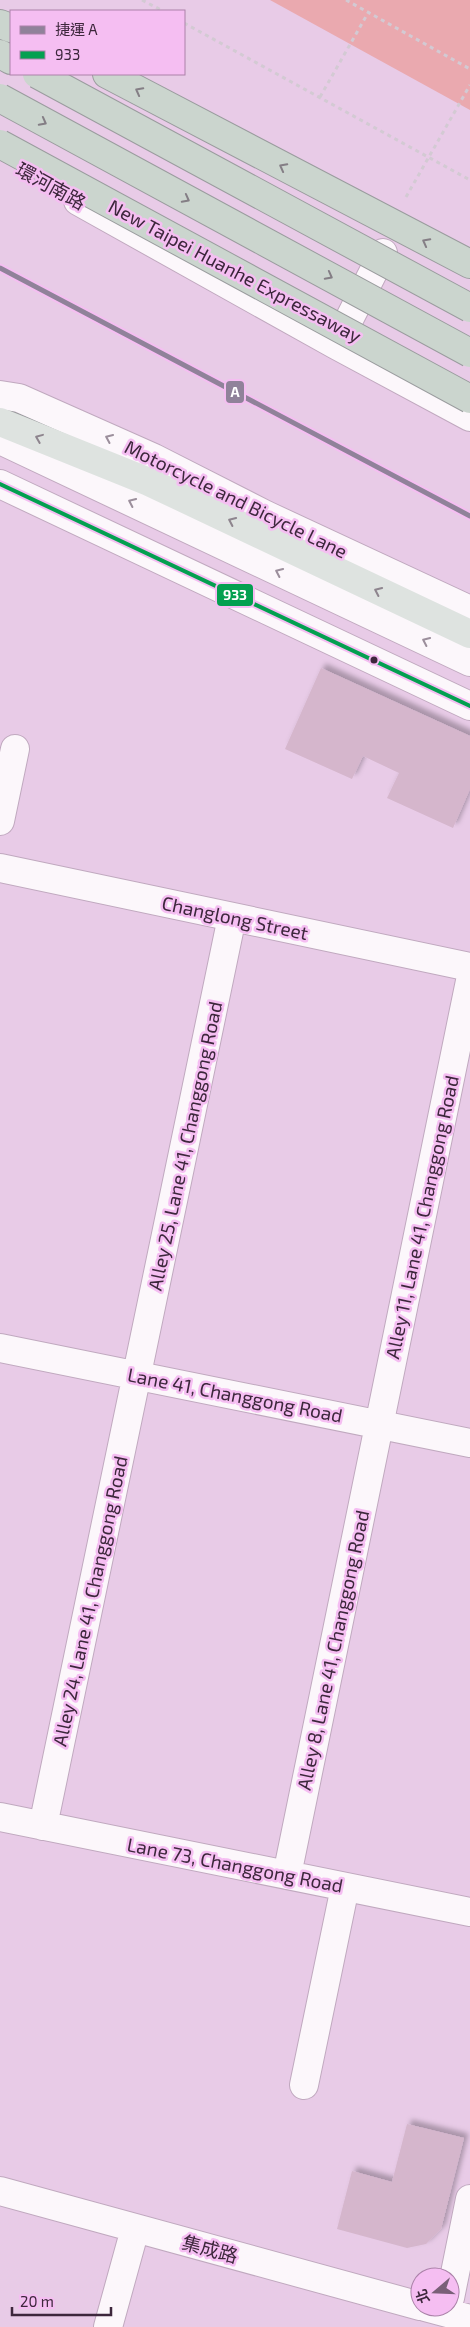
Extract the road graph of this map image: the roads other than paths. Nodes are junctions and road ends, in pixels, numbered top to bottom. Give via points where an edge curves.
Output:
1 (39, 75) edge
2 (54, 75) edge
3 (108, 75) edge
4 (0, 98) edge
5 (0, 144) edge
6 (0, 158) edge
7 (383, 253) junction
8 (470, 264) edge
9 (470, 300) edge
10 (470, 308) edge
11 (336, 346) junction
12 (470, 353) edge
13 (0, 396) edge
14 (470, 399) edge
15 (470, 417) edge
16 (0, 422) edge
17 (0, 440) edge
18 (152, 470) junction
19 (0, 484) edge
20 (470, 610) edge
21 (470, 634) edge
22 (470, 662) edge
23 (470, 706) edge
24 (16, 749) dead end
25 (0, 821) edge
26 (0, 868) edge
27 (232, 917) junction
28 (470, 967) edge
29 (470, 981) edge
30 (0, 1348) edge
31 (137, 1375) junction
32 (379, 1424) junction
33 (470, 1443) edge
34 (0, 1817) edge
35 (44, 1826) junction
36 (286, 1875) junction
37 (345, 1887) junction
38 (470, 1912) edge
39 (304, 2085) dead end
40 (0, 2192) edge
41 (470, 2199) edge
42 (135, 2229) junction
43 (456, 2267) edge
44 (410, 2303) edge
45 (108, 2327) edge

1 - 10 highway, bridge
2 - 7 street
8 -> 3 highway
4 -> 12 highway, bridge
5 - 14 highway, New Taipei Huanhe Expressaway, bridge
6 - 11 street, 環河南路
7 - 9 street
7 - 11 street
11 - 15 street, 環河南路
18 -> 13 street, Motorcycle and Bicycle Lane via 19,398
18 -> 16 main road
22 -> 17 street
18 - 20 street, Motorcycle and Bicycle Lane via 266,516
21 -> 18 main road
19 - 23 street
24 - 25 street
26 - 27 street, Changlong Street
27 - 28 street, Changlong Street
27 - 31 street, Alley 25, Lane 41, Changgong Road
29 - 32 street, Alley 11, Lane 41, Changgong Road
30 - 31 street, Lane 41, Changgong Road
31 - 32 street, Lane 41, Changgong Road
31 - 35 street, Alley 24, Lane 41, Changgong Road
32 - 33 street, Lane 41, Changgong Road
32 - 36 street, Alley 8, Lane 41, Changgong Road
34 - 35 street, Lane 73, Changgong Road
35 - 36 street, Lane 73, Changgong Road
36 - 37 street, Lane 73, Changgong Road
37 - 38 street, Lane 73, Changgong Road
37 - 39 street
40 - 42 street, 集成路
41 - 43 street
42 - 44 street, 集成路
42 - 45 street

